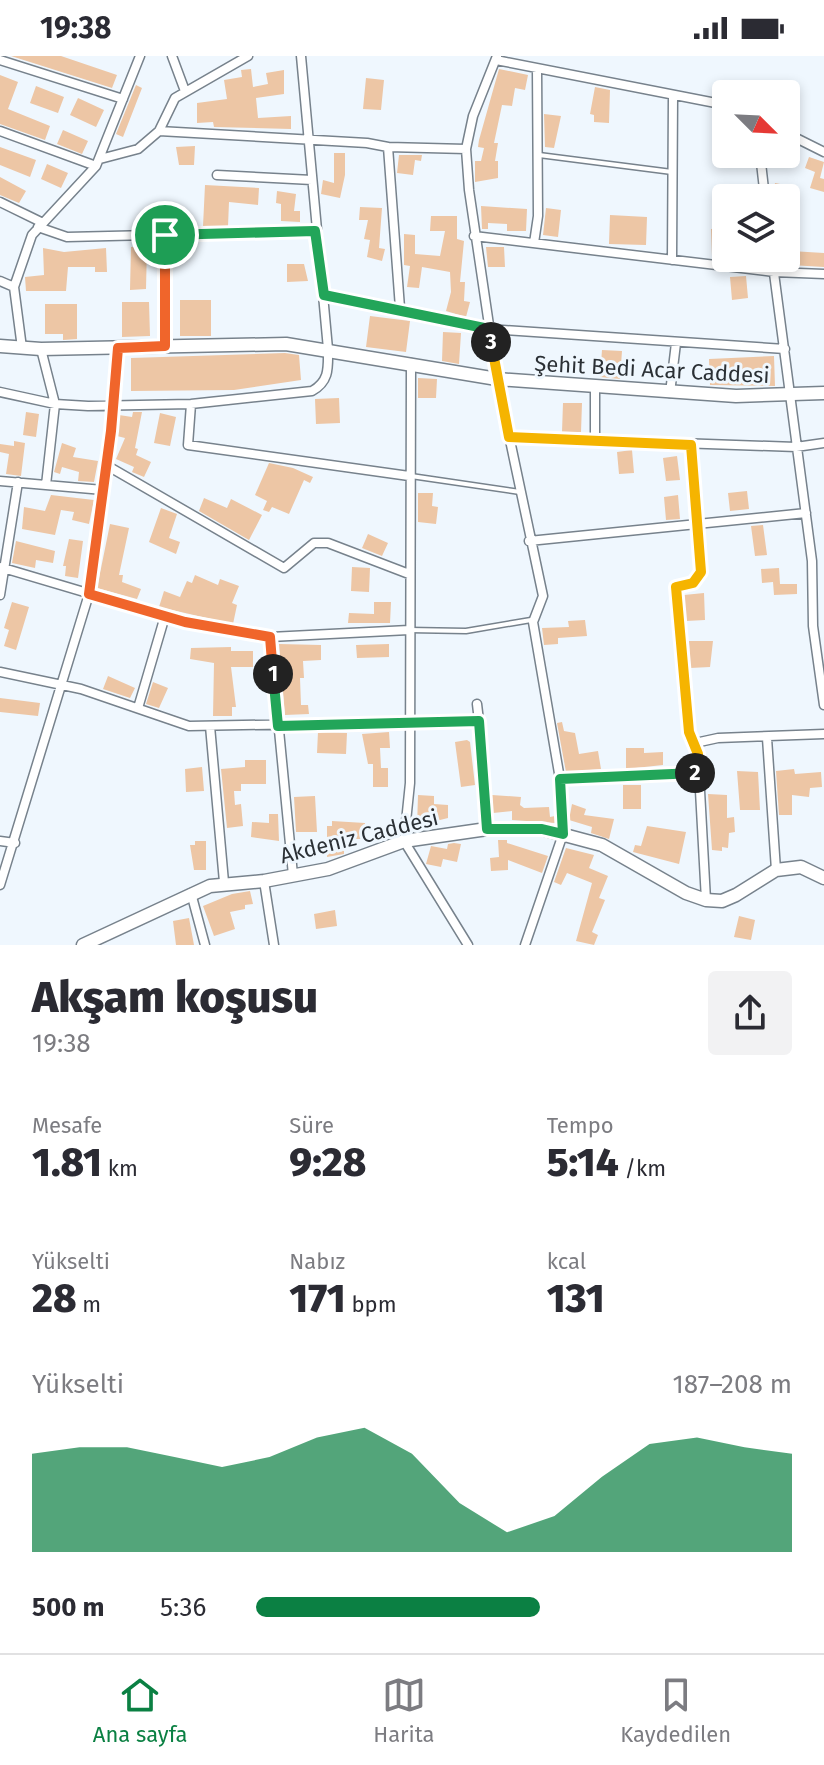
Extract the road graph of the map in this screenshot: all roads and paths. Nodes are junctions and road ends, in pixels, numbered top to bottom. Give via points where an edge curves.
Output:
1 (140, 56) edge
2 (172, 56) edge
3 (248, 56) edge
4 (301, 56) edge
5 (496, 58) edge
6 (0, 60) edge
7 (537, 69) junction
8 (185, 91) junction
9 (673, 97) junction
10 (123, 99) junction
11 (712, 100) edge
12 (0, 131) edge
13 (159, 131) junction
14 (309, 140) junction
15 (800, 140) edge
16 (388, 147) junction
17 (466, 149) junction
18 (824, 152) edge
19 (537, 155) junction
20 (98, 163) junction
21 (672, 172) junction
22 (217, 175) dead end
23 (312, 180) junction
24 (0, 202) edge
25 (40, 225) junction
26 (315, 231) junction
27 (165, 235) junction
28 (474, 236) junction
29 (534, 243) junction
30 (672, 260) junction
31 (712, 265) edge
32 (774, 272) joint
33 (824, 274) edge
34 (0, 281) edge
35 (14, 287) junction
36 (324, 295) junction
37 (400, 308) junction
38 (489, 329) junction
39 (676, 343) junction
40 (0, 346) edge
41 (165, 346) junction
42 (22, 348) junction
43 (118, 348) junction
44 (41, 349) junction
45 (328, 349) junction
46 (785, 349) junction
47 (411, 363) junction
48 (497, 379) junction
49 (595, 388) junction
50 (0, 392) edge
51 (670, 393) junction
52 (824, 393) edge
53 (792, 397) junction
54 (55, 404) junction
55 (191, 404) junction
56 (113, 406) junction
57 (509, 437) junction
58 (595, 441) junction
59 (824, 443) edge
60 (691, 445) junction
61 (796, 447) junction
62 (106, 465) junction
63 (409, 476) junction
64 (0, 481) edge
65 (18, 482) junction
66 (46, 485) junction
67 (103, 490) junction
68 (520, 492) junction
69 (806, 513) junction
70 (697, 525) junction
71 (529, 541) junction
72 (3, 568) edge
73 (409, 574) junction
74 (676, 587) joint
75 (89, 594) junction
76 (0, 595) edge
77 (165, 616) junction
78 (533, 619) junction
79 (409, 630) junction
80 (270, 637) junction
81 (0, 672) edge
82 (63, 685) junction
83 (477, 704) dead end
84 (824, 705) edge
85 (138, 708) junction
86 (410, 721) junction
87 (479, 721) junction
88 (210, 726) junction
89 (278, 726) junction
90 (824, 734) edge
91 (767, 738) junction
92 (695, 743) junction
93 (699, 773) junction
94 (560, 779) junction
95 (487, 829) junction
96 (563, 834) junction
97 (0, 841) edge
98 (404, 841) junction
99 (15, 843) junction
100 (776, 870) junction
101 (293, 875) junction
102 (824, 878) edge
103 (264, 881) junction
104 (224, 882) junction
105 (0, 885) edge
106 (191, 893) junction
107 (706, 900) junction
108 (109, 940) edge
109 (83, 945) edge
110 (205, 945) edge
111 (274, 945) edge
112 (468, 945) edge
113 (525, 945) edge

1 - 10 street
2 - 8 street
3 - 8 street
4 - 14 street
5 - 7 street
5 - 17 street
6 - 10 street
7 - 9 street
7 - 19 street
8 - 13 street via 175,98
9 - 11 street
9 - 21 street
10 - 20 street
12 - 20 street
13 - 14 street
13 - 20 street via 138,149
14 - 16 street
14 - 23 street
15 - 18 street
16 - 17 street
16 - 37 street
17 - 28 street
19 - 21 lane
19 - 29 street
20 - 25 street
21 - 30 street
22 - 23 street
23 - 26 street
24 - 25 street
25 - 27 street via 67,237
25 - 35 street
26 - 27 street
26 - 36 street
27 - 41 street
28 - 29 street
28 - 38 street
29 - 30 street
30 - 31 street
32 - 33 street
32 - 46 street
34 - 35 street
35 - 42 street
36 - 37 street
36 - 45 street
37 - 38 street
38 - 39 street
38 - 48 street
39 - 46 street
39 - 51 street
40 - 42 street, Şehit Bedi Acar Caddesi
41 - 43 street, Şehit Bedi Acar Caddesi
41 - 45 street, Şehit Bedi Acar Caddesi via 259,343
42 - 44 street, Şehit Bedi Acar Caddesi
43 - 44 street, Şehit Bedi Acar Caddesi
43 - 56 street
44 - 54 street
45 - 47 street, Şehit Bedi Acar Caddesi
45 - 55 street via 327,376 312,391
46 - 53 street
47 - 48 street, Şehit Bedi Acar Caddesi
47 - 63 street
48 - 49 street, Şehit Bedi Acar Caddesi
48 - 57 street
49 - 51 street, Şehit Bedi Acar Caddesi
49 - 58 street
50 - 54 street
51 - 53 street, Şehit Bedi Acar Caddesi
52 - 53 street, Şehit Bedi Acar Caddesi
53 - 61 street
54 - 56 street
54 - 66 street
55 - 56 street
55 - 63 street via 188,445
56 - 62 street
57 - 58 street
57 - 68 street
58 - 60 street
59 - 61 street
60 - 61 street
60 - 70 lane
61 - 69 street
62 - 67 street
62 - 73 street via 284,568 314,543 328,543
63 - 68 lane
63 - 73 street
64 - 65 street
65 - 66 street
65 - 72 street
66 - 67 street
67 - 75 street
68 - 71 street
69 - 70 street
69 - 84 street
70 - 71 street
70 - 74 lane via 699,576
71 - 78 street via 543,596
72 - 75 street
72 - 76 street
73 - 79 street
74 - 92 street via 689,732
75 - 77 street
75 - 82 street
77 - 80 street
77 - 85 street
78 - 79 lane via 466,631
78 - 94 street
79 - 80 street
79 - 86 street
80 - 89 street
81 - 82 street
82 - 85 street
82 - 99 street
83 - 87 street
85 - 88 street via 189,726
86 - 87 street
86 - 89 street
86 - 98 street
87 - 95 street
88 - 89 street
88 - 104 street
89 - 101 street
90 - 91 street
91 - 92 street
91 - 100 street
92 - 93 street
93 - 94 street
93 - 107 street
94 - 96 street
95 - 96 street, Akdeniz Caddesi
95 - 98 street, Akdeniz Caddesi
96 - 107 street, Akdeniz Caddesi via 602,845
96 - 113 street
97 - 99 street
98 - 101 street, Akdeniz Caddesi via 328,869
98 - 112 street
99 - 105 street
100 - 102 street via 801,867
100 - 107 street via 722,901
101 - 103 street, Akdeniz Caddesi
103 - 104 street, Akdeniz Caddesi
103 - 111 street
104 - 106 street, Akdeniz Caddesi
106 - 108 street, Akdeniz Caddesi
106 - 110 street
108 - 109 street, Akdeniz Caddesi

